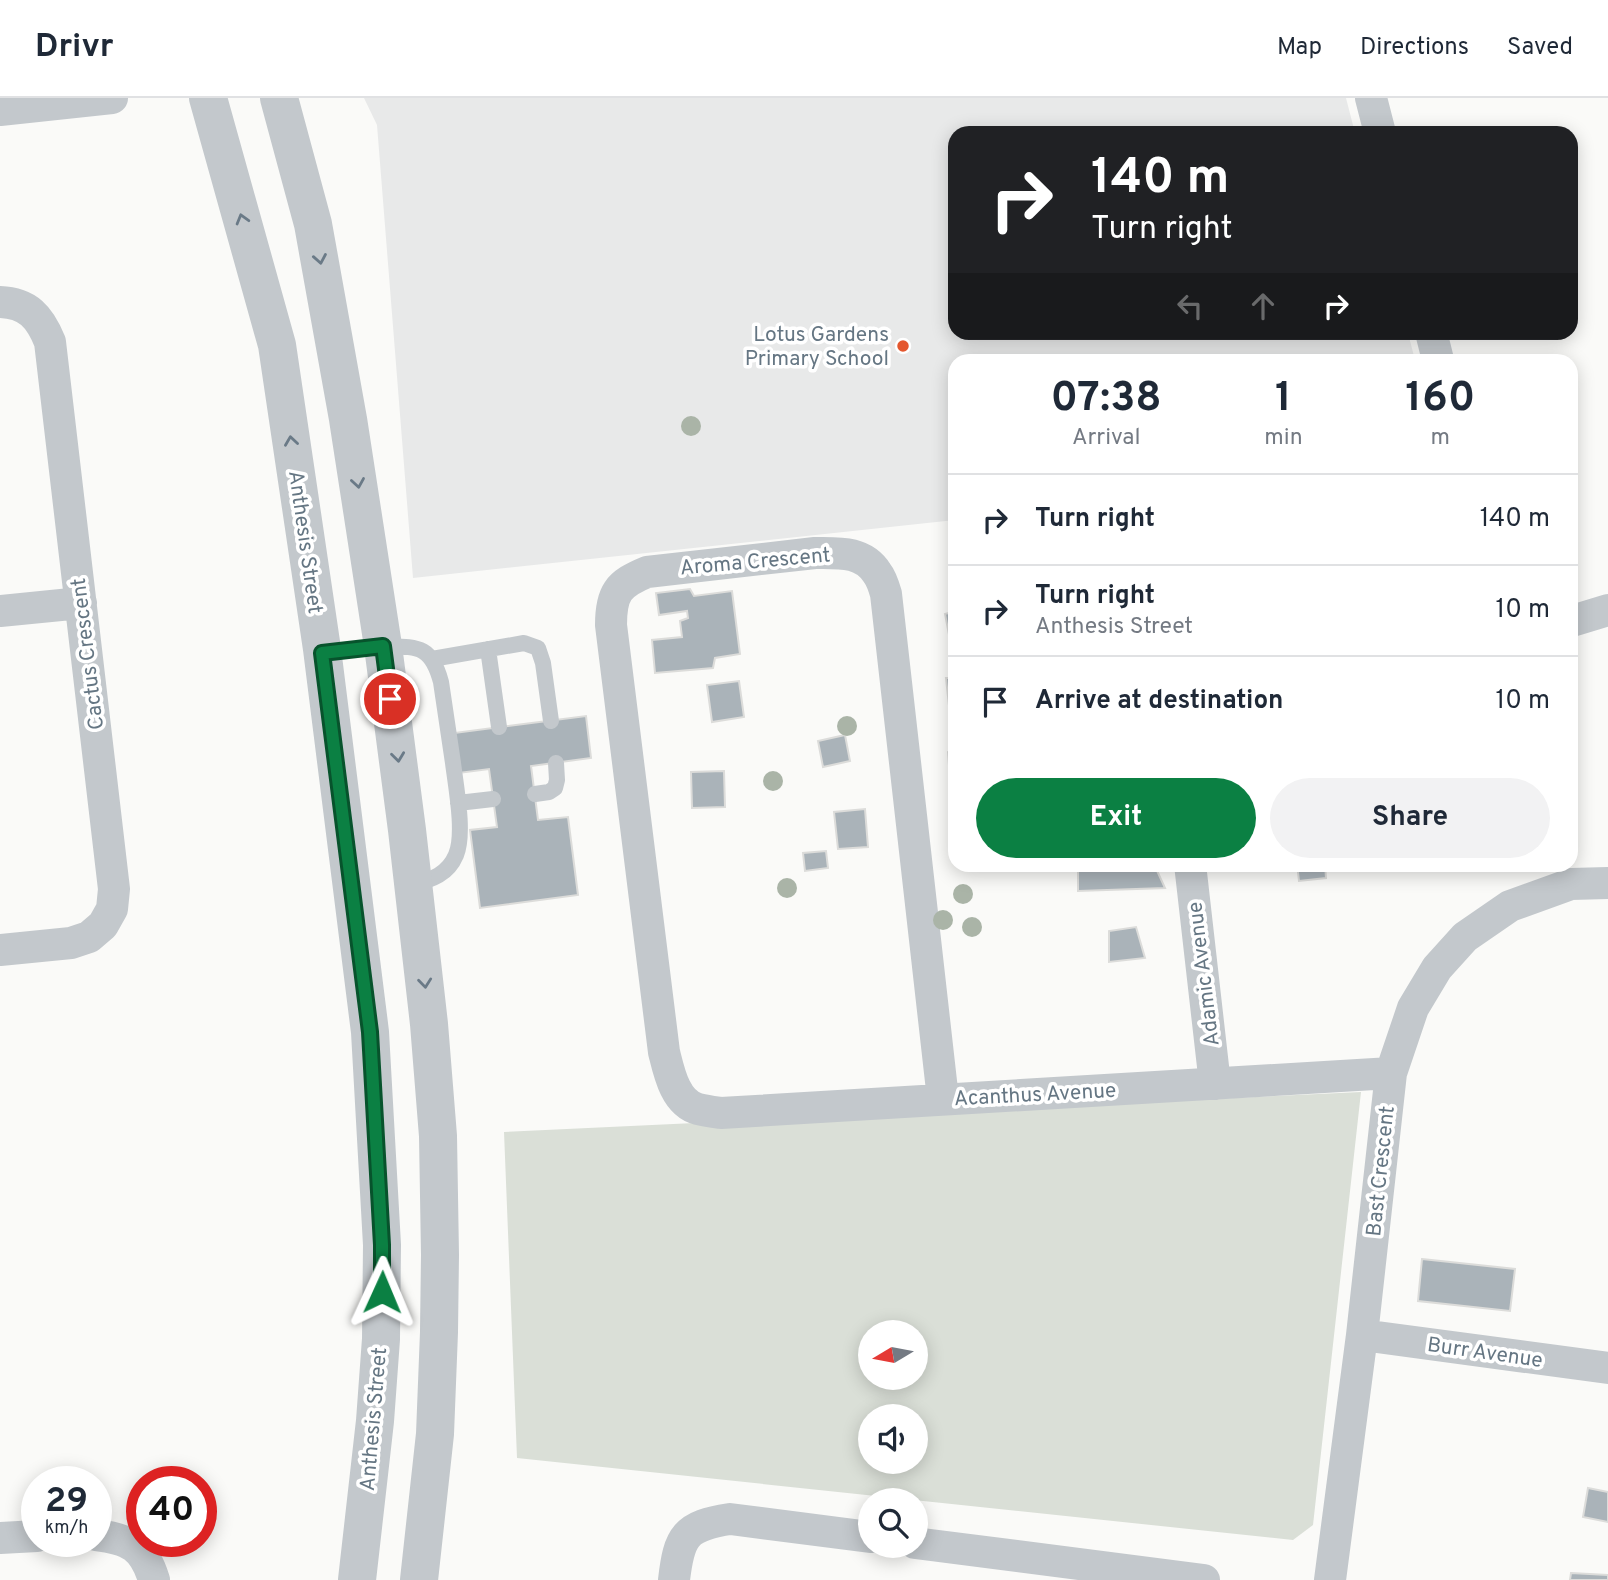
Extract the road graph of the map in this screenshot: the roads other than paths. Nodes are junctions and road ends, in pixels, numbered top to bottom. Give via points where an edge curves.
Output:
1 (112, 98) edge
2 (208, 98) edge
3 (279, 98) edge
4 (1371, 98) edge
5 (0, 110) edge
6 (1378, 126) edge
7 (0, 302) edge
8 (81, 603) junction
9 (1608, 610) edge
10 (0, 611) edge
11 (1578, 619) edge
12 (383, 646) junction
13 (488, 649) junction
14 (322, 653) junction
15 (432, 659) junction
16 (551, 721) dead end
17 (499, 727) dead end
18 (556, 763) dead end
19 (535, 794) dead end
20 (493, 799) dead end
21 (458, 803) junction
22 (1191, 872) edge
23 (1568, 874) edge
24 (1608, 883) edge
25 (413, 884) junction
26 (0, 950) edge
27 (1391, 1073) junction
28 (1215, 1084) junction
29 (943, 1099) junction
30 (682, 1100) joint
31 (1362, 1335) junction
32 (1608, 1368) edge
33 (858, 1535) edge
34 (21, 1537) edge
35 (112, 1537) edge
36 (0, 1538) edge
37 (928, 1546) edge
38 (1013, 1568) edge
39 (154, 1580) edge
40 (357, 1580) edge
41 (419, 1580) edge
42 (674, 1580) edge
43 (1204, 1580) edge
44 (1330, 1580) edge

1 - 5 street
14 -> 2 street, Anthesis Street via 277,345
3 -> 12 street via 313,224
4 - 6 street
7 - 8 street, Cactus Crescent via 14,302 31,312 43,324 50,342
8 - 10 street
8 - 26 street, Cactus Crescent via 114,889 111,909 103,925 89,937
9 - 11 street
12 - 14 street
12 - 15 lane via 416,647
12 -> 25 street
13 - 15 lane
13 - 16 lane via 524,643 538,648
13 - 17 lane
14 - 40 street, Anthesis Street via 370,1032 382,1245 378,1380
15 - 21 lane via 442,682
18 - 19 lane via 555,788
20 - 21 lane
21 - 25 lane via 460,832 449,868 432,880
22 - 28 street, Adamic Avenue
23 - 24 street, Bast Crescent
23 - 27 street, Bast Crescent via 1465,937 1437,968 1413,1008
25 -> 41 street via 436,1101 440,1255 435,1434
27 - 28 street, Acanthus Avenue
27 - 31 street, Bast Crescent
28 - 29 street, Acanthus Avenue
29 - 30 street, Acanthus Avenue via 722,1113 695,1109
29 - 30 street, Aroma Crescent via 886,594 878,573 864,558 829,553 647,572 619,589 611,607 664,1052
31 - 32 street, Burr Avenue
31 - 44 street, Bast Crescent
33 - 42 street via 730,1519 714,1522 696,1527 683,1539
34 - 36 street
35 - 39 street via 135,1546 148,1561
37 - 38 street
38 - 43 street

